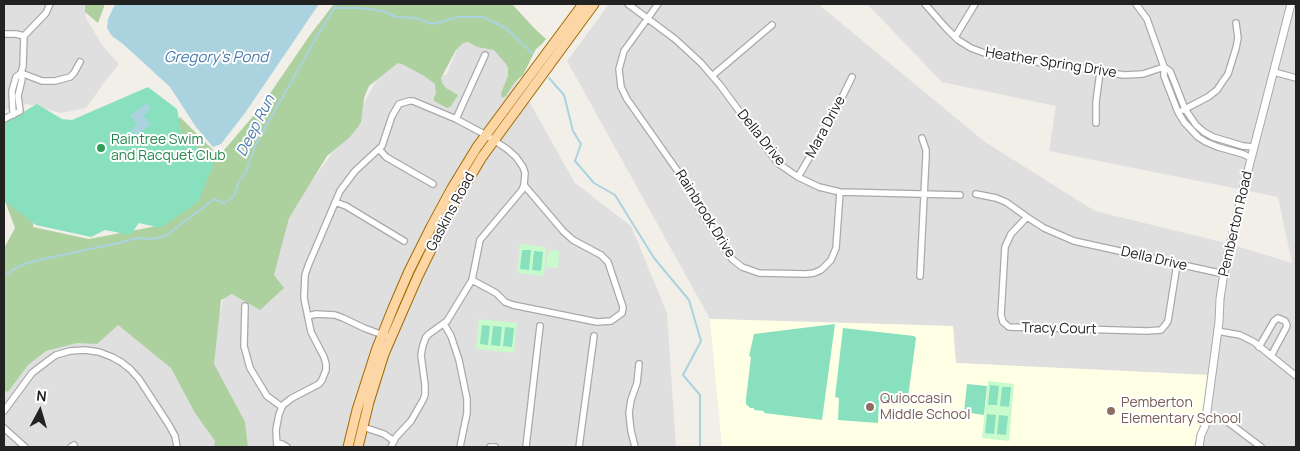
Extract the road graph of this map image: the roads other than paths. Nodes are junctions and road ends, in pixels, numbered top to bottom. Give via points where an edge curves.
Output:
1 (50, 4) edge
2 (582, 4) edge
3 (594, 4) edge
4 (628, 4) edge
5 (658, 4) edge
6 (925, 4) edge
7 (975, 4) edge
8 (1136, 4) edge
9 (1291, 4) edge
10 (648, 19) junction
11 (1236, 23) dead end
12 (772, 25) dead end
13 (4, 34) edge
14 (24, 36) junction
15 (954, 37) junction
16 (485, 55) dead end
17 (80, 62) dead end
18 (1164, 67) junction
19 (1100, 72) junction
20 (1274, 72) junction
21 (21, 73) junction
22 (712, 76) junction
23 (852, 77) dead end
24 (1296, 78) edge
25 (1185, 109) junction
26 (1178, 112) junction
27 (13, 114) junction
28 (4, 119) edge
29 (456, 119) junction
30 (1096, 122) dead end
31 (490, 137) junction
32 (922, 138) dead end
33 (1254, 147) junction
34 (379, 149) junction
35 (1251, 158) junction
36 (798, 176) junction
37 (434, 184) dead end
38 (524, 184) junction
39 (840, 192) junction
40 (924, 194) junction
41 (976, 194) dead end
42 (960, 195) dead end
43 (335, 202) junction
44 (1027, 217) junction
45 (404, 241) dead end
46 (1177, 264) junction
47 (1224, 274) junction
48 (920, 276) dead end
49 (472, 280) junction
50 (245, 306) dead end
51 (308, 316) junction
52 (444, 324) junction
53 (540, 326) dead end
54 (1218, 330) junction
55 (387, 336) junction
56 (594, 336) dead end
57 (1259, 347) junction
58 (1271, 356) junction
59 (639, 364) dead end
60 (1296, 376) edge
61 (282, 407) junction
62 (4, 411) edge
63 (1206, 417) junction
64 (363, 427) junction
65 (4, 428) edge
66 (394, 441) junction
67 (276, 445) edge
68 (25, 447) edge
69 (177, 447) edge
70 (287, 447) edge
71 (348, 447) edge
72 (358, 447) edge
73 (391, 447) edge
74 (460, 447) edge
75 (490, 447) edge
76 (494, 447) edge
77 (526, 447) edge
78 (579, 447) edge
79 (635, 447) edge
80 (1199, 447) edge
81 (1261, 447) edge

1 - 14 street via 46,13
2 - 31 main road, Gaskins Road
3 - 31 main road, Gaskins Road
4 - 10 street, Della Drive
5 - 10 street
6 - 15 street, Heather Spring Drive
7 - 15 street
8 - 18 street via 1147,19
9 - 20 street, Pemberton Road
10 - 22 street, Della Drive via 687,49
10 - 39 street, Rainbrook Drive via 624,51 619,69 621,88 683,179 719,242 737,264 753,272 765,273 806,274 822,270 836,248
11 - 25 street via 1236,48 1224,81 1208,97
12 - 22 street
13 - 14 street
14 - 21 street
15 - 19 street, Heather Spring Drive via 990,55
16 - 29 street
17 - 21 street via 70,77 56,82 42,81
18 - 19 street, Heather Spring Drive via 1133,76
18 - 25 street via 1172,74
18 - 26 street via 1164,76
19 - 30 street
20 - 24 street
20 - 33 street, Pemberton Road
21 - 27 street via 16,77 12,91
21 - 27 street via 20,111
22 - 36 street, Della Drive via 770,153
23 - 36 street, Mara Drive
25 - 26 street
25 - 33 street via 1196,125 1213,137
26 - 35 street via 1190,130 1206,142
27 - 28 street
29 - 31 street
29 - 34 street via 409,100 399,104
31 - 38 street via 524,166
31 - 55 main road, Gaskins Road
32 - 40 street via 926,150
33 - 35 street, Pemberton Road
34 - 37 street
34 - 43 street via 348,179
35 - 47 street, Pemberton Road
36 - 39 street, Della Drive via 819,187
38 - 49 street via 480,240
38 - 49 street via 563,231 608,262 623,307 622,313 611,320 597,322 513,304
39 - 40 street, Della Drive
40 - 42 street, Della Drive
40 - 48 street
41 - 44 street, Della Drive via 1011,204
43 - 45 street
43 - 51 street via 305,275 304,298
44 - 46 street, Della Drive via 1074,241
44 - 46 street, Tracy Court via 1011,234 1006,247 1001,315 1009,327 1161,330 1168,321
46 - 47 street, Della Drive
47 - 54 street, Pemberton Road
49 - 52 street
50 - 61 street via 244,346 250,368 268,396
51 - 55 street via 335,315
51 - 61 street via 311,332 324,356 325,375 315,387 292,398
52 - 66 street via 429,334 423,345 421,361 425,395
52 - 74 street via 459,360 467,399
53 - 77 street
54 - 57 street via 1240,335
54 - 63 street, Pemberton Road
55 - 64 main road, Gaskins Road
55 - 71 main road, Gaskins Road via 368,373
56 - 78 street
57 - 58 street
57 - 58 street via 1274,321 1278,318 1285,321 1286,328
58 - 60 street
59 - 79 street via 629,413
61 - 67 street
62 - 69 street via 32,373 49,360 70,351 99,352 121,362 139,379 169,424
63 - 80 street, Pemberton Road
63 - 81 street via 1224,419
64 - 66 street
64 - 72 main road, Gaskins Road
65 - 68 street
66 - 73 street
67 - 70 street
75 - 76 street

